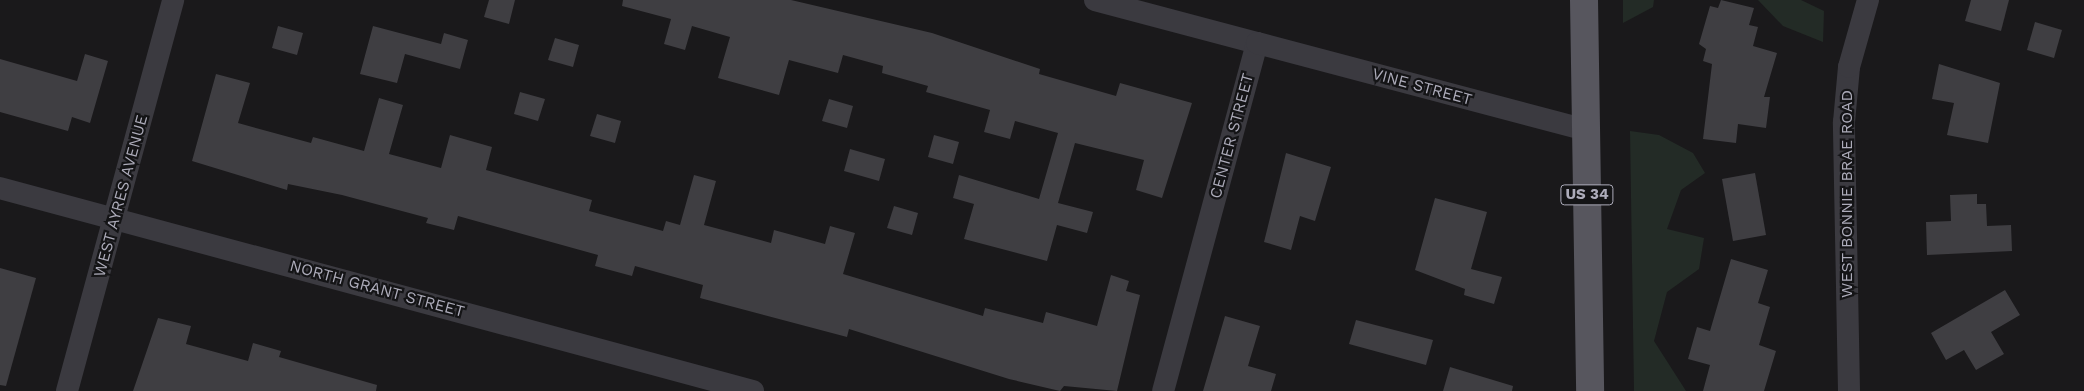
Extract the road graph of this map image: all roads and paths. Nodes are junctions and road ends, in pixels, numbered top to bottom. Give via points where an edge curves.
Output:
1 (174, 0) edge
2 (1095, 0) edge
3 (1584, 0) edge
4 (1868, 0) edge
5 (1258, 44) junction
6 (1587, 130) junction
7 (0, 188) edge
8 (115, 219) junction
9 (68, 391) edge
10 (753, 391) edge
11 (1163, 391) edge
12 (1590, 391) edge
13 (1849, 391) edge

1 - 8 street, WEST AYRES AVENUE
2 - 5 street
3 - 6 main road, US 34
4 - 13 street, WEST BONNIE BRAE ROAD via 1849,67 1844,122
5 - 6 street, VINE STREET
5 - 11 street, CENTER STREET
6 - 12 main road, US 34
7 - 8 street, NORTH GRANT STREET
8 - 9 street, WEST AYRES AVENUE
8 - 10 street, NORTH GRANT STREET

